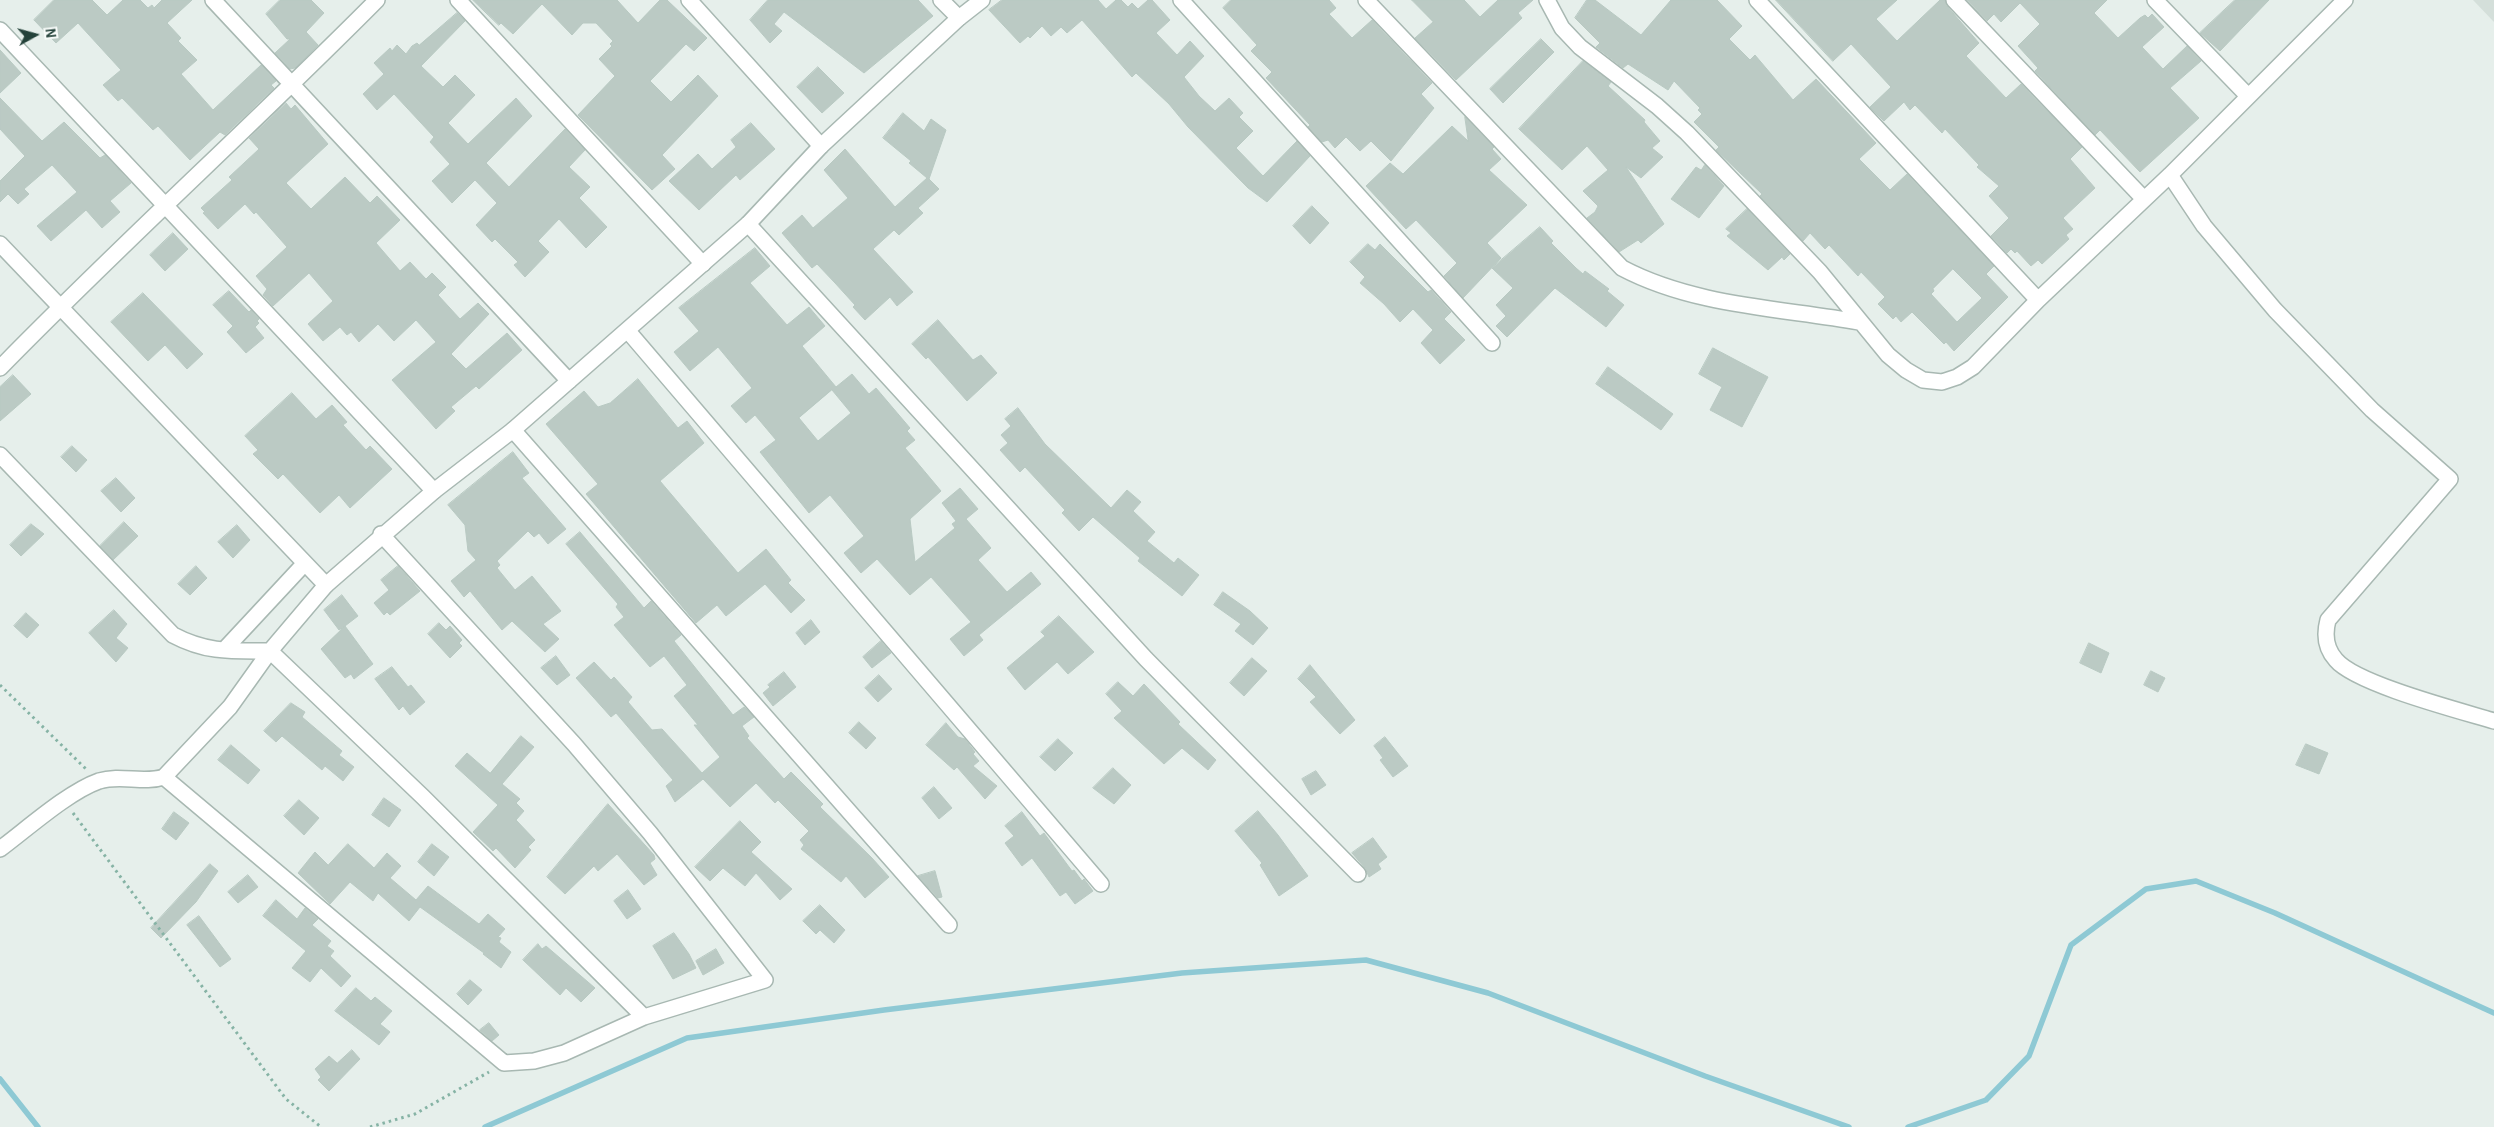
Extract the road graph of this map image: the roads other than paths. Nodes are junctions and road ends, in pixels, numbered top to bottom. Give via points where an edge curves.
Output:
1 (213, 0) edge
2 (377, 0) edge
3 (458, 0) edge
4 (689, 0) edge
5 (941, 0) edge
6 (982, 0) edge
7 (1181, 0) edge
8 (1366, 0) edge
9 (1547, 0) edge
10 (1757, 0) edge
11 (1954, 0) edge
12 (2155, 0) edge
13 (2345, 0) edge
14 (959, 18) junction
15 (0, 30) edge
16 (293, 84) junction
17 (2248, 96) junction
18 (821, 146) junction
19 (2170, 175) junction
20 (2143, 198) junction
21 (166, 205) junction
22 (748, 224) junction
23 (0, 244) edge
24 (703, 264) junction
25 (2038, 300) junction
26 (61, 306) junction
27 (1859, 322) junction
28 (628, 331) junction
29 (1492, 343) dead end
30 (0, 368) edge
31 (569, 381) junction
32 (513, 430) junction
33 (0, 455) edge
34 (434, 491) junction
35 (381, 534) junction
36 (304, 563) junction
37 (326, 585) junction
38 (224, 650) junction
39 (270, 651) junction
40 (2494, 720) edge
41 (164, 777) junction
42 (0, 849) edge
43 (1358, 874) dead end
44 (1101, 884) dead end
45 (949, 925) dead end
46 (644, 1017) junction

1 - 16 street
2 - 16 street
3 - 24 street
4 - 18 street
5 - 14 street
6 - 14 street
7 - 29 street
8 - 27 street via 1622,268 1650,283 1676,290
9 - 27 street via 1562,28 1687,134 1820,272
10 - 25 street
11 - 20 street
12 - 17 street
13 - 17 street
14 - 18 street
15 - 21 street
16 - 21 street
16 - 31 street
17 - 19 street
18 - 22 street
19 - 20 street
19 - 40 street via 2204,226 2275,310 2372,410 2450,479 2328,620 2329,651 2347,670 2420,699
20 - 25 street
21 - 26 street
21 - 34 street
22 - 24 street
22 - 43 street via 1146,659
23 - 26 street
24 - 28 street
25 - 27 street via 1973,367 1942,382 1923,380 1906,370
26 - 30 street
26 - 36 street
28 - 31 street
28 - 44 street
31 - 32 street
32 - 34 street
32 - 45 street
33 - 38 street via 172,635 191,645
34 - 35 street
35 - 37 street
35 - 46 street via 574,744 650,833 765,980
36 - 37 street
36 - 38 street
37 - 39 street
38 - 39 street
39 - 41 street via 230,707
39 - 46 street via 423,797
41 - 42 street via 152,781 126,778 100,781 64,802
41 - 46 street via 504,1063 534,1061 564,1053

